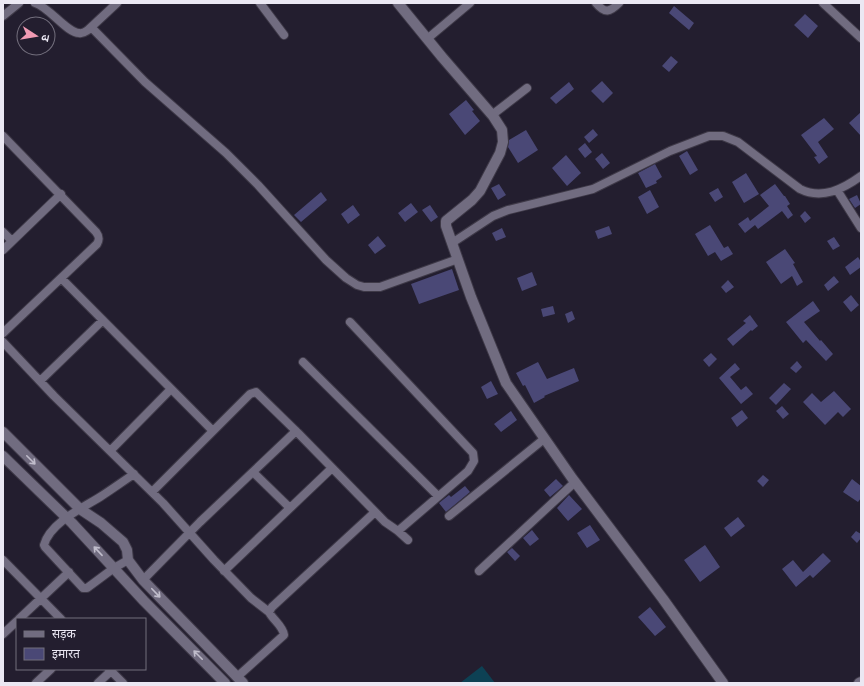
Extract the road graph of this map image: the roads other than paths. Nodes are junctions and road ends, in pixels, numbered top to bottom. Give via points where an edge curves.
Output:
1 (19, 3) edge
2 (35, 3) edge
3 (117, 3) edge
4 (260, 3) edge
5 (398, 3) edge
6 (470, 3) edge
7 (596, 3) edge
8 (619, 3) edge
9 (823, 3) edge
10 (3, 16) edge
11 (91, 27) junction
12 (284, 35) dead end
13 (861, 38) edge
14 (427, 39) junction
15 (527, 88) dead end
16 (492, 115) junction
17 (3, 136) edge
18 (861, 176) edge
19 (836, 190) junction
20 (61, 194) junction
21 (861, 228) edge
22 (3, 232) edge
23 (12, 241) junction
24 (452, 243) junction
25 (3, 250) edge
26 (458, 259) junction
27 (61, 278) junction
28 (102, 321) junction
29 (350, 322) dead end
30 (3, 333) edge
31 (3, 342) edge
32 (304, 362) dead end
33 (40, 381) junction
34 (171, 389) junction
35 (213, 431) junction
36 (296, 431) junction
37 (3, 432) edge
38 (544, 439) junction
39 (110, 451) junction
40 (3, 456) edge
41 (332, 468) junction
42 (253, 472) junction
43 (134, 474) junction
44 (575, 482) junction
45 (152, 492) junction
46 (438, 496) junction
47 (290, 508) junction
48 (80, 509) junction
49 (375, 512) junction
50 (449, 516) dead end
51 (66, 518) junction
52 (398, 531) junction
53 (190, 533) junction
54 (408, 540) dead end
55 (3, 560) edge
56 (128, 560) junction
57 (114, 568) junction
58 (224, 571) junction
59 (478, 571) dead end
60 (68, 572) junction
61 (143, 580) junction
62 (41, 598) junction
63 (269, 612) junction
64 (20, 618) edge
65 (60, 618) edge
66 (16, 622) edge
67 (3, 634) edge
68 (50, 670) edge
69 (110, 670) edge
70 (240, 680) edge
71 (36, 683) edge
72 (98, 683) edge
73 (123, 683) edge
74 (225, 683) edge
75 (723, 683) edge

1 - 10 street
2 - 11 street via 43,6 75,32 83,33
3 - 11 street
4 - 12 street
5 - 14 street
6 - 14 street
7 - 8 street via 607,11
9 - 13 street
11 - 26 street via 145,82 235,162 326,260 357,285 380,287
14 - 16 street
15 - 16 street
16 - 24 street via 502,130 501,148 480,191 446,221
17 - 20 street
18 - 19 street
19 - 21 street
19 - 24 street via 817,194 806,192 738,142 723,136 710,136 670,151 593,189 497,214
20 - 23 street
20 - 27 street via 96,232 99,240
22 - 23 street
23 - 25 street
24 - 26 street
26 - 38 street via 502,375
27 - 28 street
27 - 30 street
28 - 33 street
28 - 34 street
29 - 46 street via 473,454 474,461 468,471
31 - 33 street
32 - 46 street
33 - 39 street
34 - 35 street
34 - 39 street
35 - 36 street via 250,394 256,392
35 - 45 street
36 - 41 street
36 - 42 street
37 -> 48 street
38 - 44 street
38 - 50 street
39 - 43 street
40 - 51 street
41 - 47 street
41 - 49 street
42 - 47 street
42 - 53 street
43 - 45 street
43 - 48 street
44 - 59 street
44 - 75 street
45 - 53 street
46 - 52 street
47 - 58 street
48 - 51 street
48 - 56 street via 123,542
49 - 52 street
49 - 63 street
57 -> 51 street
51 - 60 street via 47,537 44,545
52 - 54 street
53 - 58 street
53 - 61 street
55 - 62 street
56 - 57 street
56 - 61 street
57 - 60 street via 85,588
74 -> 57 street
58 - 63 street via 250,598
60 - 62 street
61 -> 70 street
62 - 64 street
62 - 65 street
63 - 70 street via 284,631 284,635
66 - 67 street
68 - 71 street
69 - 72 street
69 - 73 street

